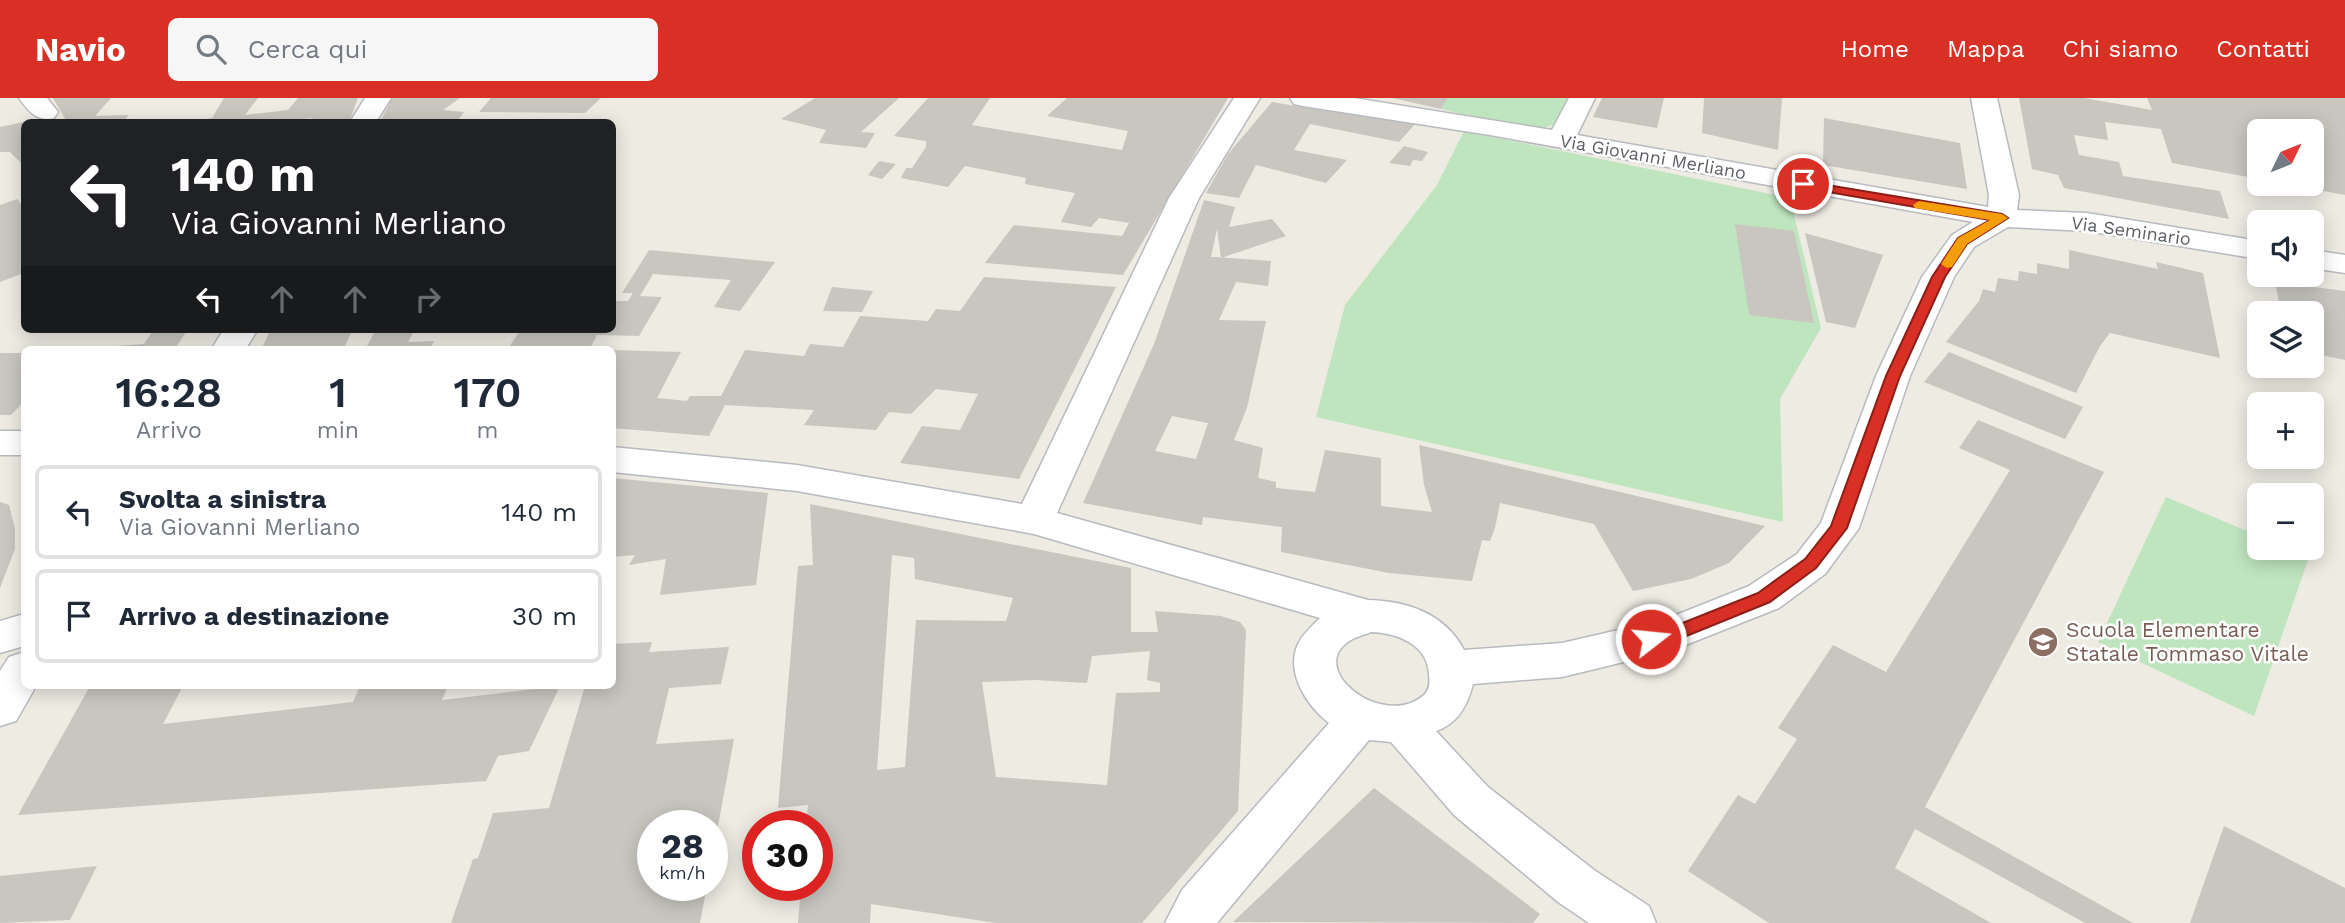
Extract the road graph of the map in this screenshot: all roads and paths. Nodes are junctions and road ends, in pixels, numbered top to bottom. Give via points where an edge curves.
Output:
1 (378, 98) edge
2 (1247, 98) edge
3 (1308, 98) edge
4 (1582, 98) edge
5 (1984, 98) edge
6 (365, 119) edge
7 (1562, 140) junction
8 (2002, 218) junction
9 (2247, 248) edge
10 (2324, 261) edge
11 (2345, 264) edge
12 (0, 443) edge
13 (21, 443) edge
14 (616, 459) edge
15 (1034, 520) junction
16 (1368, 616) junction
17 (21, 631) edge
18 (0, 637) edge
19 (1452, 668) junction
20 (21, 674) edge
21 (0, 708) edge
22 (1381, 722) junction
23 (1190, 923) edge
24 (1631, 923) edge

1 - 6 street
2 - 15 street via 1184,198
3 - 7 street, Via Giovanni Merliano
4 - 7 street
5 - 8 street via 2004,195
7 - 8 street, Via Giovanni Merliano
8 - 9 street, Via Seminario via 2087,222
8 - 19 street via 1963,241 1938,277 1893,376 1839,528 1811,564 1764,597 1673,634 1562,660
10 - 11 street
12 - 13 street
14 - 15 street via 797,478
15 - 16 street
16 - 19 street via 1416,625 1433,637
16 - 22 street via 1331,630 1314,659 1316,677 1324,694 1340,708
17 - 18 street
19 - 22 street via 1446,700 1433,713 1418,721
20 - 21 street
22 - 23 street via 1200,906
22 - 24 street via 1576,886

